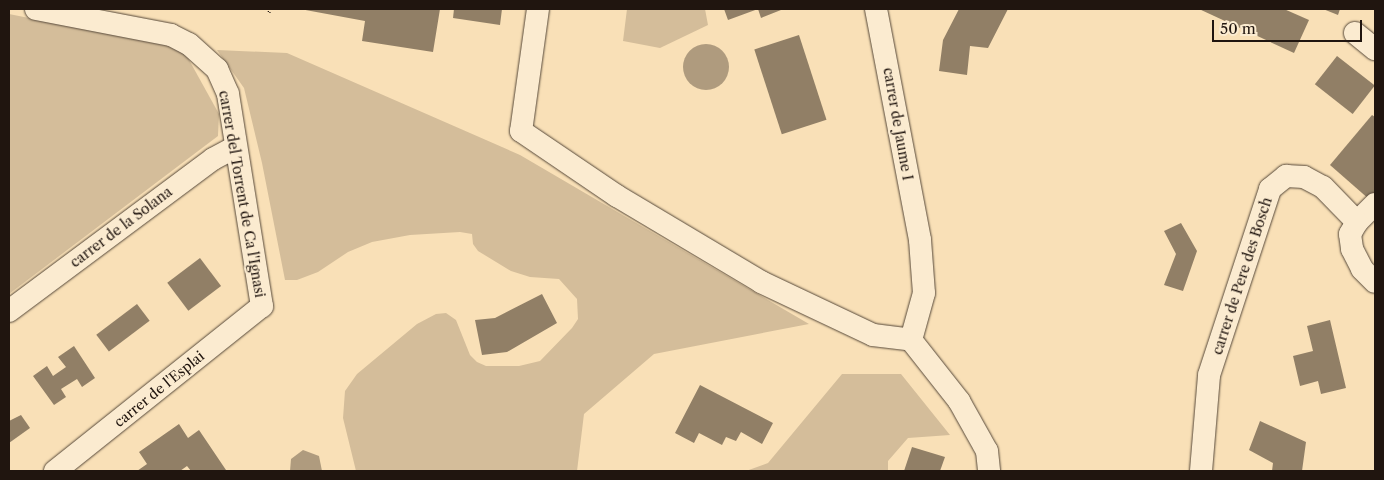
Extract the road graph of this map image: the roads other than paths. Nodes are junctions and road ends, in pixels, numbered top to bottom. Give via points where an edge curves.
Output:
1 (36, 9) edge
2 (538, 9) edge
3 (876, 9) edge
4 (1355, 33) dead end
5 (1375, 50) edge
6 (236, 148) junction
7 (1375, 204) edge
8 (1357, 222) junction
9 (1375, 282) edge
10 (262, 306) joint
11 (9, 311) edge
12 (911, 340) junction
13 (56, 471) edge
14 (989, 471) edge
15 (1201, 471) edge

1 - 6 street, carrer del Torrent de Ca l'Ignasi via 171,35 189,44 217,69 228,94
2 - 12 street via 521,131 617,196 761,282 873,335
3 - 12 street, carrer de Jaume I via 920,240 924,294
4 - 5 street
6 - 10 street, carrer del Torrent de Ca l'Ignasi
6 - 11 street, carrer de la Solana via 213,159
7 - 8 street
8 - 9 street via 1350,234 1352,249 1362,269
8 - 15 street, carrer de Pere des Bosch via 1323,187 1304,177 1286,176 1270,189 1209,375
10 - 13 street, carrer de l'Esplai
12 - 14 street via 959,400 987,452

